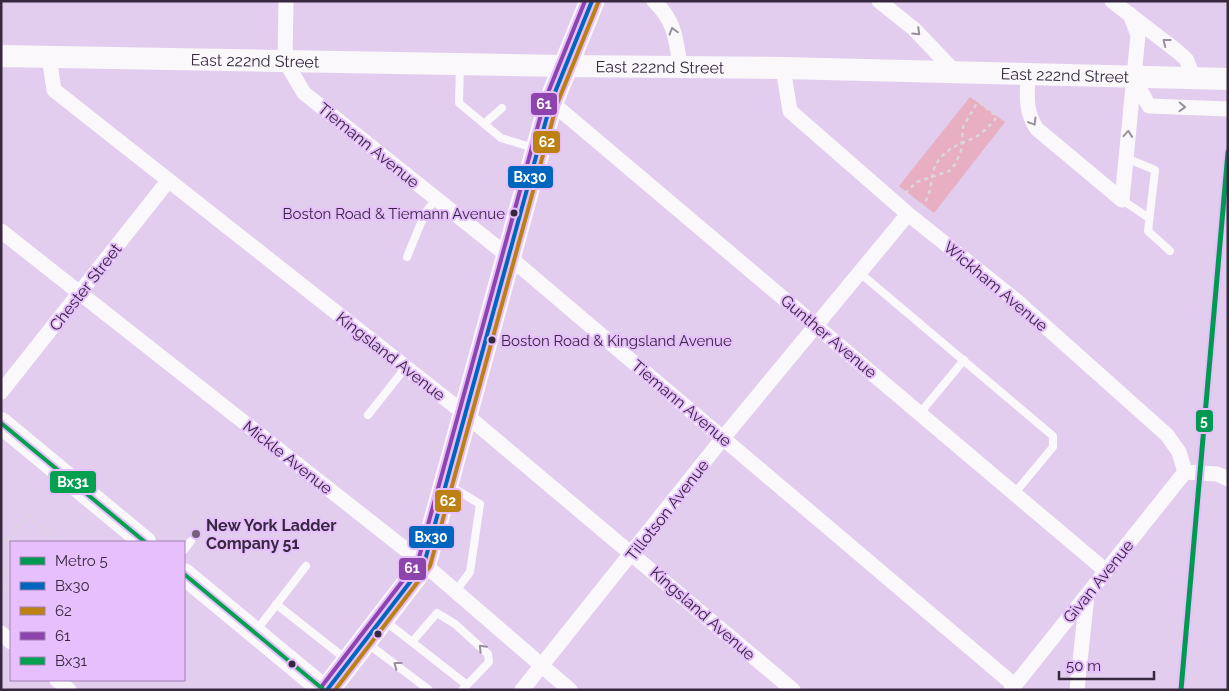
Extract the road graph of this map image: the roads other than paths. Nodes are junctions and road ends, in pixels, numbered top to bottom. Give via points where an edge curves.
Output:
1 (286, 1) edge
2 (592, 1) edge
3 (654, 1) edge
4 (879, 1) edge
5 (1114, 2) edge
6 (1130, 14) junction
7 (1, 56) edge
8 (49, 56) junction
9 (285, 61) junction
10 (460, 64) junction
11 (564, 66) junction
12 (680, 66) junction
13 (783, 68) junction
14 (956, 73) junction
15 (1028, 75) junction
16 (1134, 77) junction
17 (1194, 78) junction
18 (1228, 79) edge
19 (551, 102) junction
20 (502, 108) dead end
21 (1228, 109) edge
22 (484, 124) junction
23 (538, 149) junction
24 (1126, 158) junction
25 (168, 181) junction
26 (436, 199) junction
27 (1122, 200) junction
28 (908, 214) junction
29 (1149, 218) junction
30 (1, 231) edge
31 (1170, 251) dead end
32 (508, 256) junction
33 (407, 257) dead end
34 (860, 273) junction
35 (80, 293) junction
36 (817, 326) junction
37 (964, 360) junction
38 (406, 367) junction
39 (1, 392) edge
40 (920, 413) junction
41 (465, 414) junction
42 (368, 415) dead end
43 (1, 423) edge
44 (724, 438) junction
45 (1185, 472) junction
46 (1228, 479) edge
47 (446, 484) junction
48 (1014, 494) junction
49 (144, 541) edge
50 (191, 541) dead end
51 (185, 549) edge
52 (633, 553) junction
53 (424, 564) junction
54 (306, 566) dead end
55 (1106, 571) junction
56 (185, 575) edge
57 (455, 592) junction
58 (1087, 595) junction
59 (276, 604) junction
60 (382, 618) junction
61 (254, 632) junction
62 (365, 641) junction
63 (412, 642) junction
64 (349, 661) junction
65 (542, 666) junction
66 (58, 681) edge
67 (464, 687) edge
68 (1012, 687) edge
69 (69, 690) edge
70 (326, 690) edge
71 (429, 690) edge
72 (522, 690) edge
73 (570, 690) edge
74 (793, 690) edge
75 (1077, 690) edge

1 - 9 street
2 - 11 main road
12 -> 3 street via 674,27
4 -> 14 street via 914,29
5 - 6 street
6 - 16 street via 1138,35
17 -> 6 street via 1186,59
7 - 8 street, East 222nd Street
8 - 9 street, East 222nd Street
8 - 25 street, Kingsland Avenue via 54,90
9 - 10 street, East 222nd Street
9 - 26 street, Tiemann Avenue via 304,93
10 - 11 street, East 222nd Street
10 - 22 lane via 459,103
11 - 12 street, East 222nd Street
11 - 19 main road
12 - 13 street, East 222nd Street
13 - 14 street, East 222nd Street
13 - 28 street, Wickham Avenue via 790,111
14 - 15 street, East 222nd Street
15 - 16 street, East 222nd Street
15 -> 27 street via 1029,118 1037,129
16 - 17 street, East 222nd Street
16 -> 21 street via 1149,106
24 -> 16 street
17 - 18 street, East 222nd Street
19 - 23 main road
19 - 36 street, Gunther Avenue
20 - 22 lane
22 - 23 lane via 501,138
23 - 32 main road
24 - 27 street
24 - 29 lane via 1155,170
25 - 35 street, Chester Street
25 - 38 street, Kingsland Avenue
26 - 32 street, Tiemann Avenue
26 - 33 lane via 425,213
27 - 29 lane
28 - 34 street, Tillotson Avenue
28 - 45 street, Wickham Avenue via 1018,302 1167,435 1179,452
29 - 31 lane via 1148,231
30 - 35 street, Mickle Avenue
32 - 41 main road
32 - 44 street, Tiemann Avenue
34 - 36 street, Tillotson Avenue
34 - 37 lane
35 - 39 street, Chester Street
35 - 53 street, Mickle Avenue
36 - 40 street, Gunther Avenue
36 - 44 street, Tillotson Avenue
37 - 40 lane
37 - 48 lane via 1053,436 1053,447
38 - 41 street, Kingsland Avenue
38 - 42 lane
40 - 48 street, Gunther Avenue
41 - 47 main road
41 - 52 street, Kingsland Avenue
43 - 49 street
44 - 52 street, Tillotson Avenue
44 - 68 street, Tiemann Avenue
45 - 46 street via 1217,474
45 - 55 street, Givan Avenue
47 - 53 main road
47 - 57 lane via 480,504 470,572
48 - 55 street, Gunther Avenue
50 - 51 lane
52 - 65 street, Tillotson Avenue
52 - 74 street, Kingsland Avenue
53 - 57 street, Mickle Avenue
53 - 60 main road
54 - 59 lane
55 - 58 street, Givan Avenue
56 - 61 street
57 - 65 street, Mickle Avenue
58 - 68 street, Givan Avenue
58 - 75 street
59 - 61 lane
59 - 64 lane
60 - 62 main road
60 - 63 lane
61 - 70 street
62 - 64 main road
71 -> 62 lane
63 - 67 lane
67 -> 63 lane via 489,662 488,654 455,624 437,613
64 - 70 main road
65 - 72 street, Tillotson Avenue
65 - 73 street, Mickle Avenue
66 - 69 street

